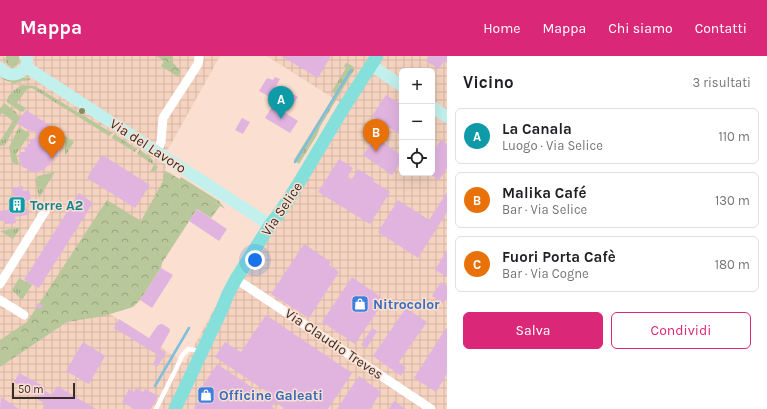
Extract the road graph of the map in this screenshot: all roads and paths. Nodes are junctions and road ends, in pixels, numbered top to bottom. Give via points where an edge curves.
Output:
1 (199, 56) edge
2 (27, 59) edge
3 (374, 61) edge
4 (0, 68) edge
5 (399, 83) edge
6 (435, 109) edge
7 (447, 117) edge
8 (157, 152) junction
9 (47, 208) dead end
10 (270, 225) junction
11 (236, 279) junction
12 (0, 284) edge
13 (0, 300) edge
14 (24, 315) dead end
15 (201, 352) junction
16 (156, 409) edge
17 (175, 409) edge
18 (431, 409) edge

1 - 8 street via 198,64 162,118 161,142
2 - 4 main road, Via del Lavoro via 19,73 14,75 5,73
2 - 8 main road, Via del Lavoro
3 - 5 main road
3 - 10 main road, Via Selice
6 - 7 main road
8 - 10 main road, Via del Lavoro
9 - 12 street
10 - 11 main road, Via Selice
11 - 15 main road, Via Selice
11 - 18 street, Via Claudio Treves
13 - 14 street
15 - 16 lane via 188,349 182,356
15 - 17 main road, Via Selice

